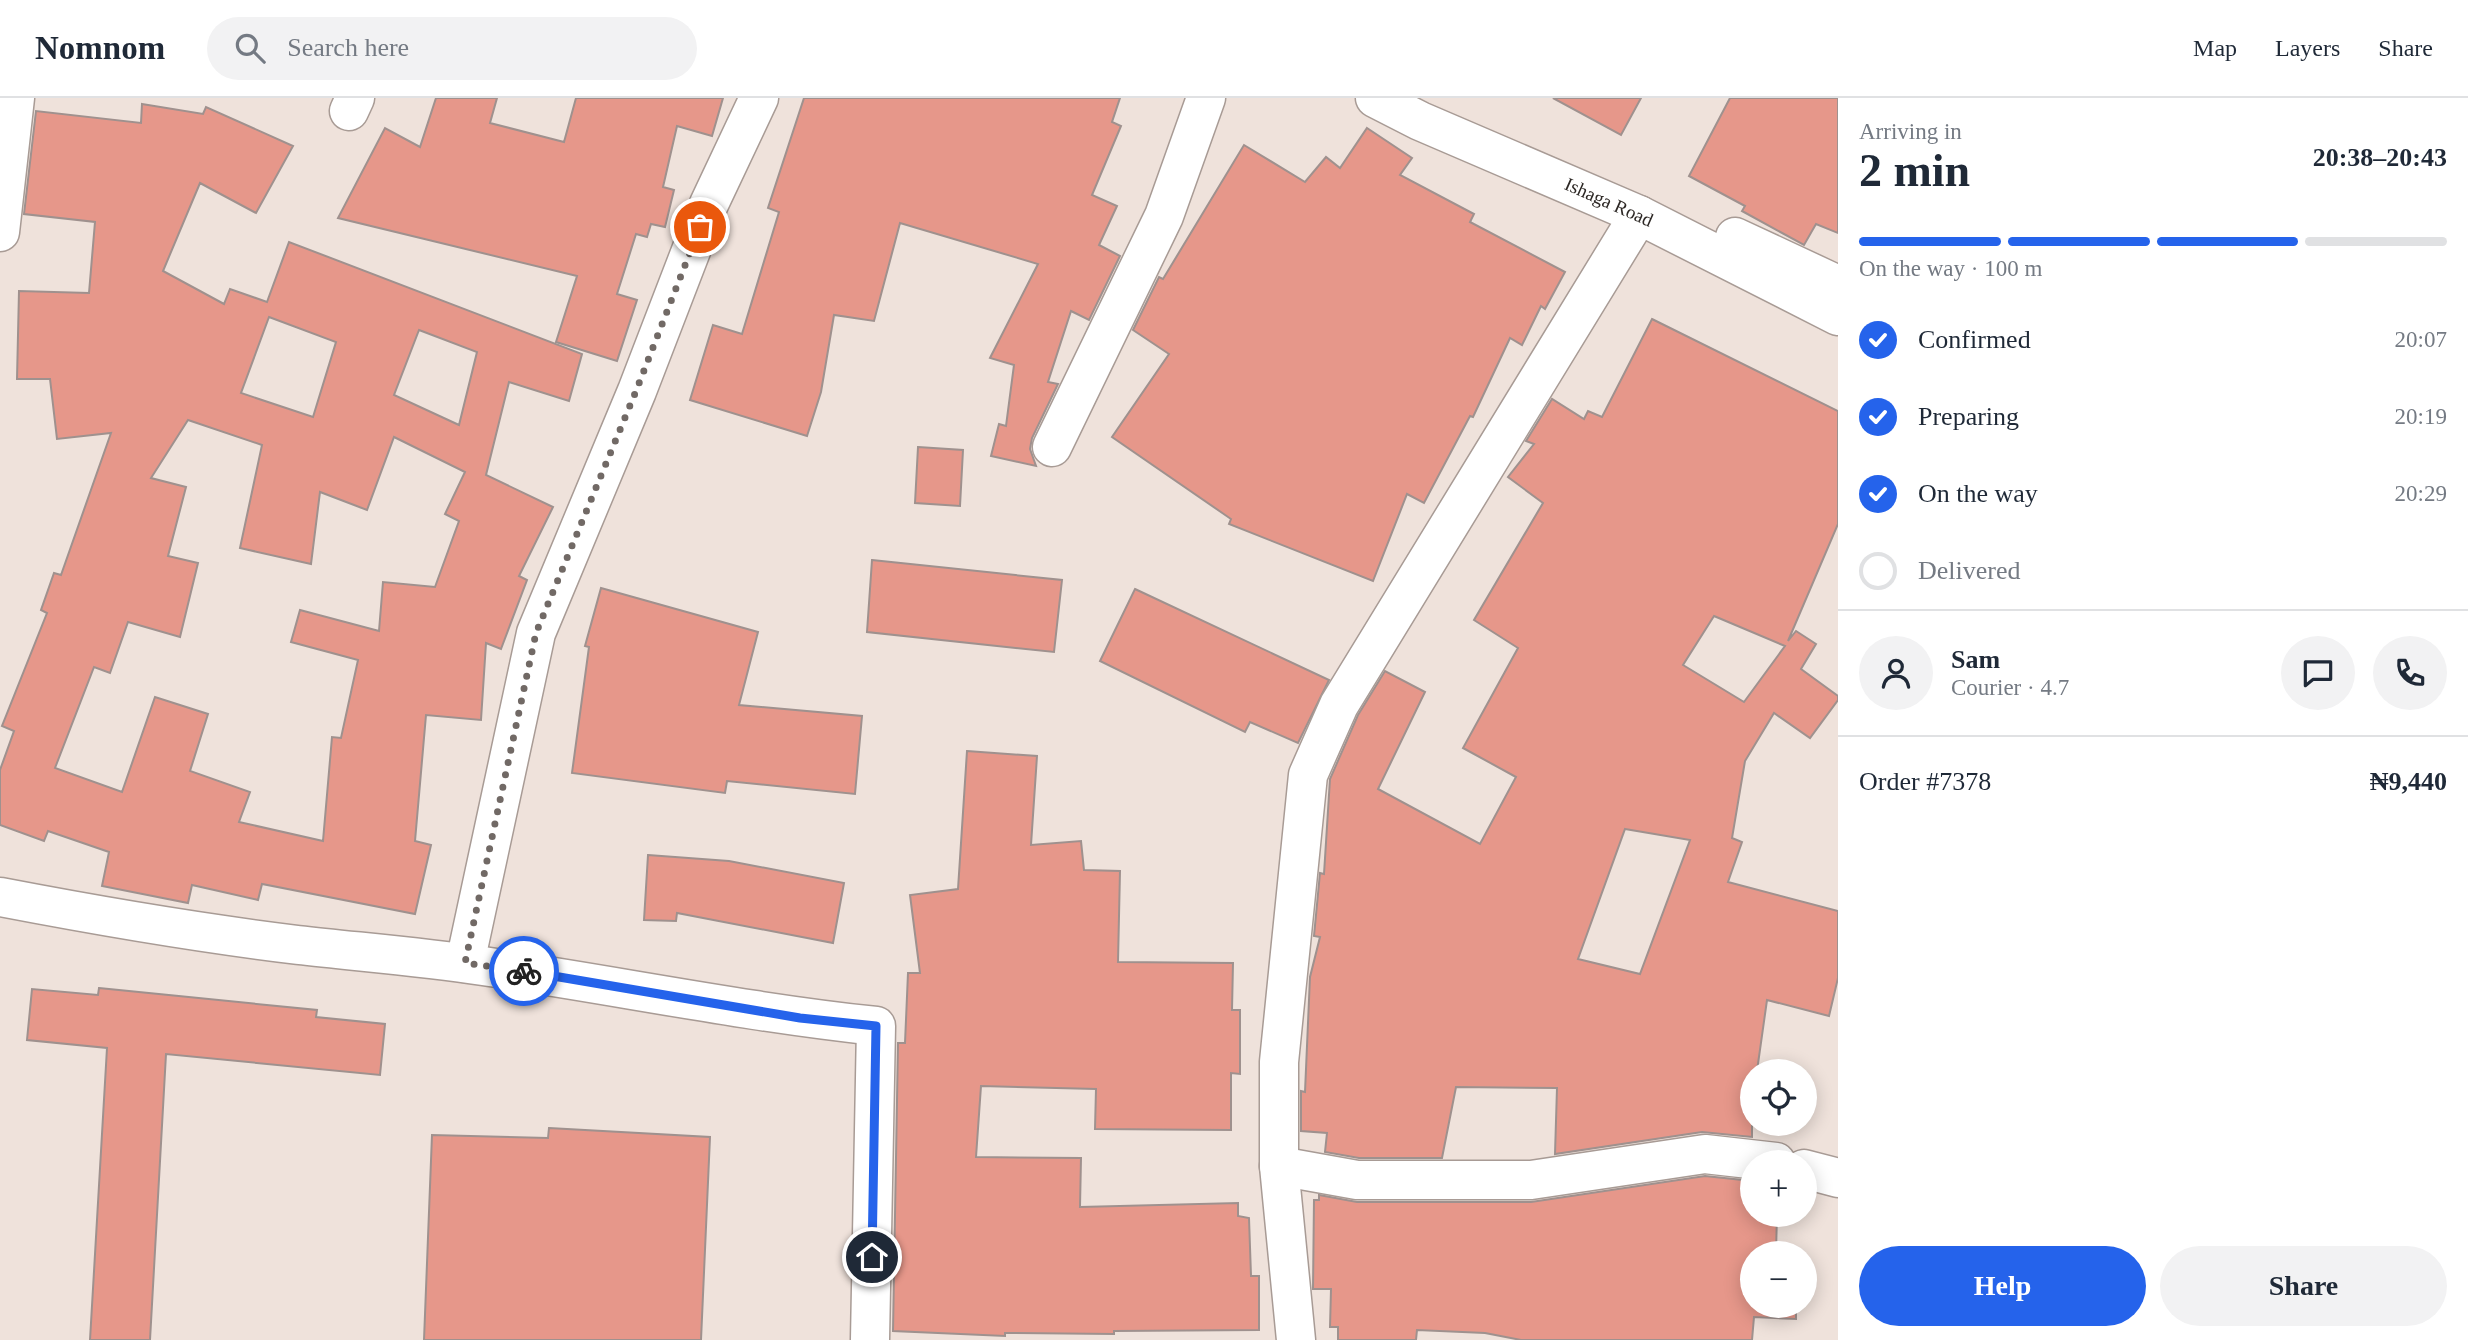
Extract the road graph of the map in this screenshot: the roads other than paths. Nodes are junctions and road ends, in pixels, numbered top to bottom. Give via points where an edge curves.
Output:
1 (15, 98) edge
2 (759, 98) edge
3 (1206, 98) edge
4 (1375, 98) edge
5 (1434, 98) edge
6 (1639, 215) junction
7 (0, 232) edge
8 (1838, 285) edge
9 (1838, 316) edge
10 (1052, 447) dead end
11 (0, 897) edge
12 (465, 963) junction
13 (1740, 1158) edge
14 (1279, 1166) junction
15 (1817, 1172) edge
16 (1838, 1178) edge
17 (870, 1340) edge
18 (1296, 1340) edge

1 - 7 street
2 - 12 street via 709,204 536,633
3 - 10 street via 1164,216
4 - 6 street, Ishaga Road
5 - 8 street, Ishaga Road
6 - 9 street, Ishaga Road
6 - 14 street via 1339,705 1308,775 1279,1062
11 - 12 street via 230,935
12 - 17 street via 800,1018 876,1026
13 - 14 street via 1705,1154 1531,1180 1357,1180
14 - 18 street
15 - 16 street

